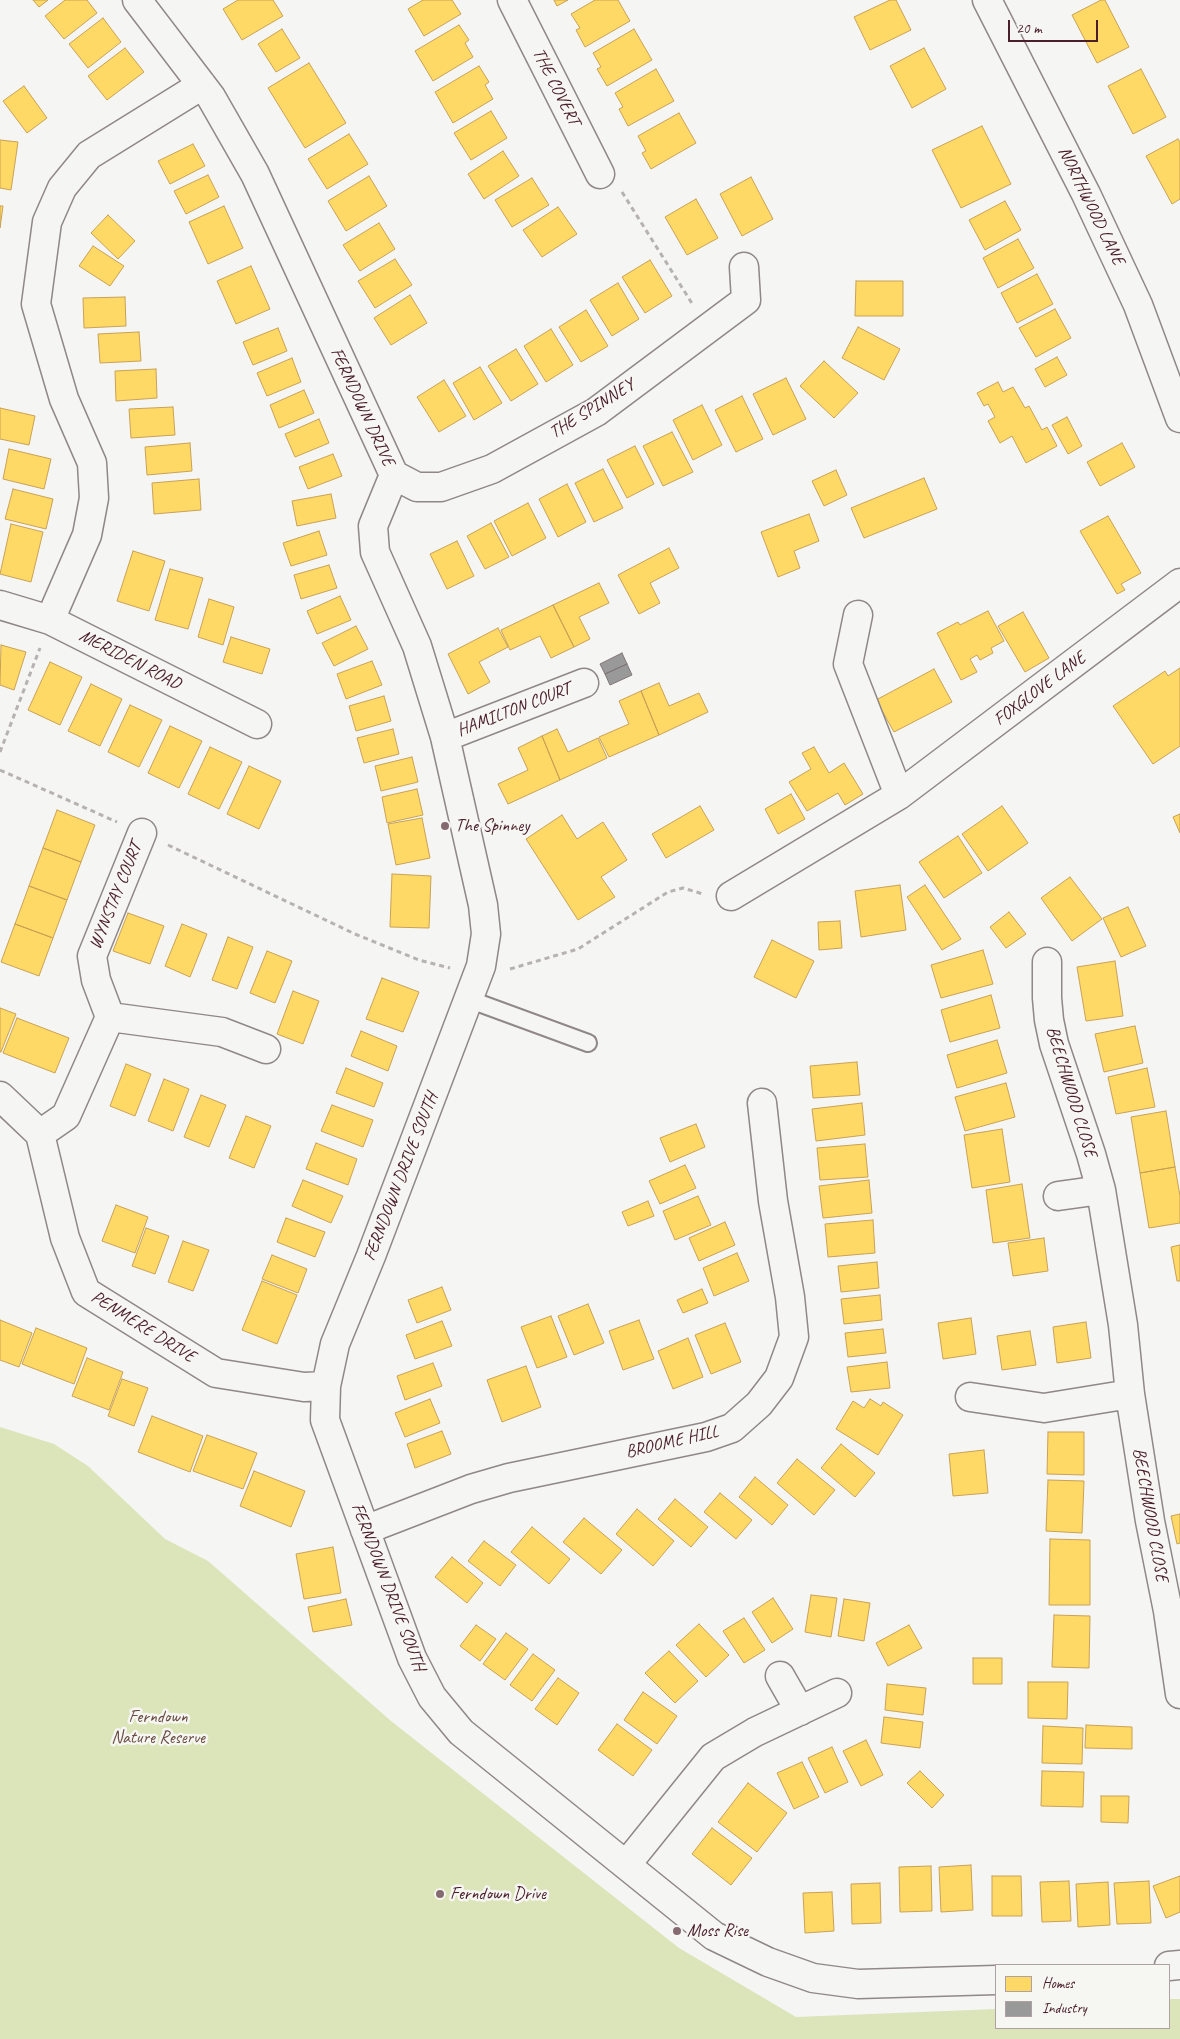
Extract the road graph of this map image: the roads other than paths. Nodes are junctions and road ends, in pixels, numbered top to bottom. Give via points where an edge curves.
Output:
1 (137, 0) edge
2 (512, 0) edge
3 (987, 0) edge
4 (202, 84) junction
5 (600, 174) road end
6 (744, 267) dead end
7 (1180, 418) edge
8 (394, 475) junction
9 (1180, 583) edge
10 (0, 605) edge
11 (858, 615) dead end
12 (50, 620) junction
13 (584, 683) dead end
14 (257, 724) dead end
15 (445, 737) junction
16 (899, 796) junction
17 (142, 833) road end
18 (731, 896) road end
19 (1047, 962) dead end
20 (481, 966) joint
21 (468, 999) junction
22 (110, 1017) junction
23 (588, 1043) dead end
24 (266, 1049) dead end
25 (0, 1096) edge
26 (762, 1103) dead end
27 (40, 1134) junction
28 (1101, 1190) junction
29 (1058, 1196) dead end
30 (326, 1386) junction
31 (1130, 1394) junction
32 (970, 1397) dead end
33 (365, 1530) junction
34 (780, 1676) dead end
35 (837, 1693) dead end
36 (1180, 1694) edge
37 (800, 1710) junction
38 (626, 1865) junction
39 (995, 1980) edge

1 - 4 street, FERNDOWN DRIVE
2 - 5 street, THE COVERT
3 - 7 street, NORTHWOOD LANE via 1086,194 1138,305
4 - 8 street, FERNDOWN DRIVE via 255,174
4 - 12 street via 89,155 62,188 46,222 36,304 64,400 92,463 94,498 87,535
6 - 8 street, THE SPINNEY via 746,300 596,412 492,469 442,487 417,487
8 - 15 street, FERNDOWN DRIVE via 374,526 374,552 417,646
9 - 16 street, FOXGLOVE LANE
10 - 12 street, MERIDEN ROAD
11 - 16 street via 848,664
12 - 14 street, MERIDEN ROAD
13 - 15 street, HAMILTON COURT
15 - 20 street, FERNDOWN DRIVE via 483,905 486,934
16 - 18 street, FOXGLOVE LANE
17 - 22 street, WYNSTAY COURT via 92,956 96,980
19 - 28 street, BEECHWOOD CLOSE via 1047,998 1054,1044
20 - 21 street, FERNDOWN DRIVE SOUTH
21 - 23 lane
21 - 30 street, FERNDOWN DRIVE SOUTH via 335,1344
22 - 24 street via 222,1032
22 - 27 street via 66,1116
25 - 27 street
26 - 33 street, BROOME HILL via 794,1337 778,1378 759,1404 732,1428 509,1478 471,1489
27 - 30 street, PENMERE DRIVE via 65,1238 86,1292 216,1373 304,1387
28 - 29 street
28 - 31 street, BEECHWOOD CLOSE via 1123,1325
30 - 33 street, FERNDOWN DRIVE SOUTH via 325,1420
31 - 32 street via 1044,1408
31 - 36 street, BEECHWOOD CLOSE
33 - 38 street, FERNDOWN DRIVE SOUTH via 412,1658 432,1697 461,1732
34 - 37 street
35 - 37 street
37 - 38 street via 713,1757
38 - 39 street, FERNDOWN DRIVE SOUTH via 714,1936 768,1962 813,1978 858,1984

